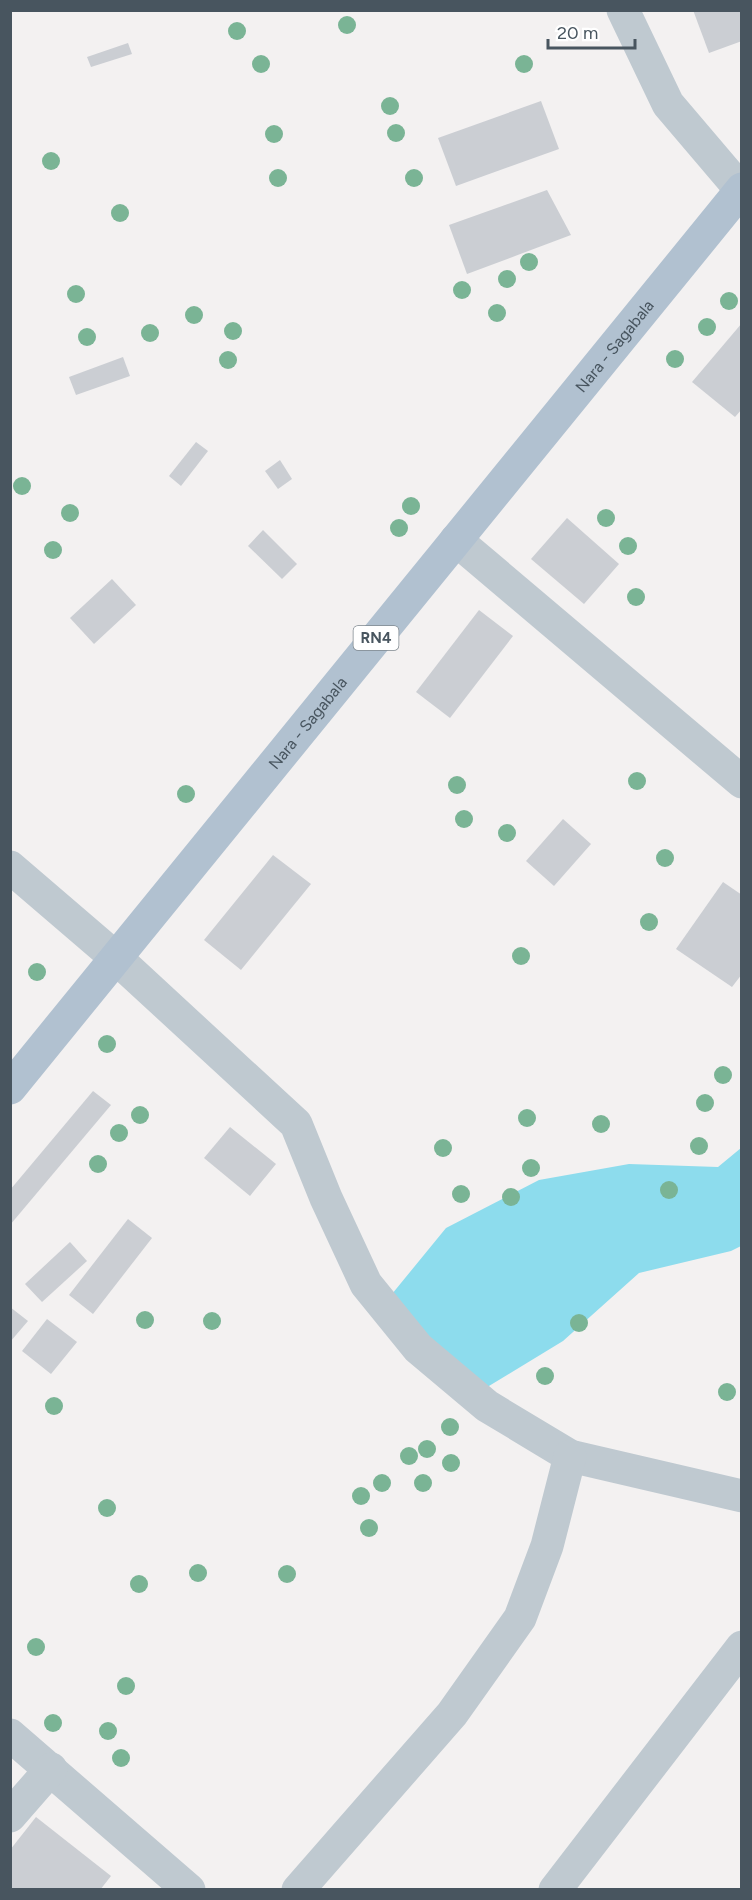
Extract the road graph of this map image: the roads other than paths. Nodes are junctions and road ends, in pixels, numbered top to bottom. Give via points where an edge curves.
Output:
1 (623, 10) edge
2 (741, 190) edge
3 (456, 540) junction
4 (741, 782) edge
5 (10, 867) edge
6 (116, 958) junction
7 (10, 1088) edge
8 (570, 1456) junction
9 (741, 1496) edge
10 (741, 1647) edge
11 (10, 1735) edge
12 (51, 1769) junction
13 (10, 1816) edge
14 (189, 1890) edge
15 (298, 1890) edge
16 (555, 1890) edge

1 - 2 street via 668,104
2 - 3 main road, Nara - Sagabala / RN4
3 - 4 street
3 - 6 main road, Nara - Sagabala / RN4
5 - 6 street
6 - 7 main road, Nara - Sagabala / RN4
6 - 8 street via 296,1124 366,1284 418,1348 487,1406
8 - 9 street
8 - 15 street via 547,1546 520,1618 452,1714
10 - 16 street
11 - 12 street
12 - 13 street
12 - 14 street

